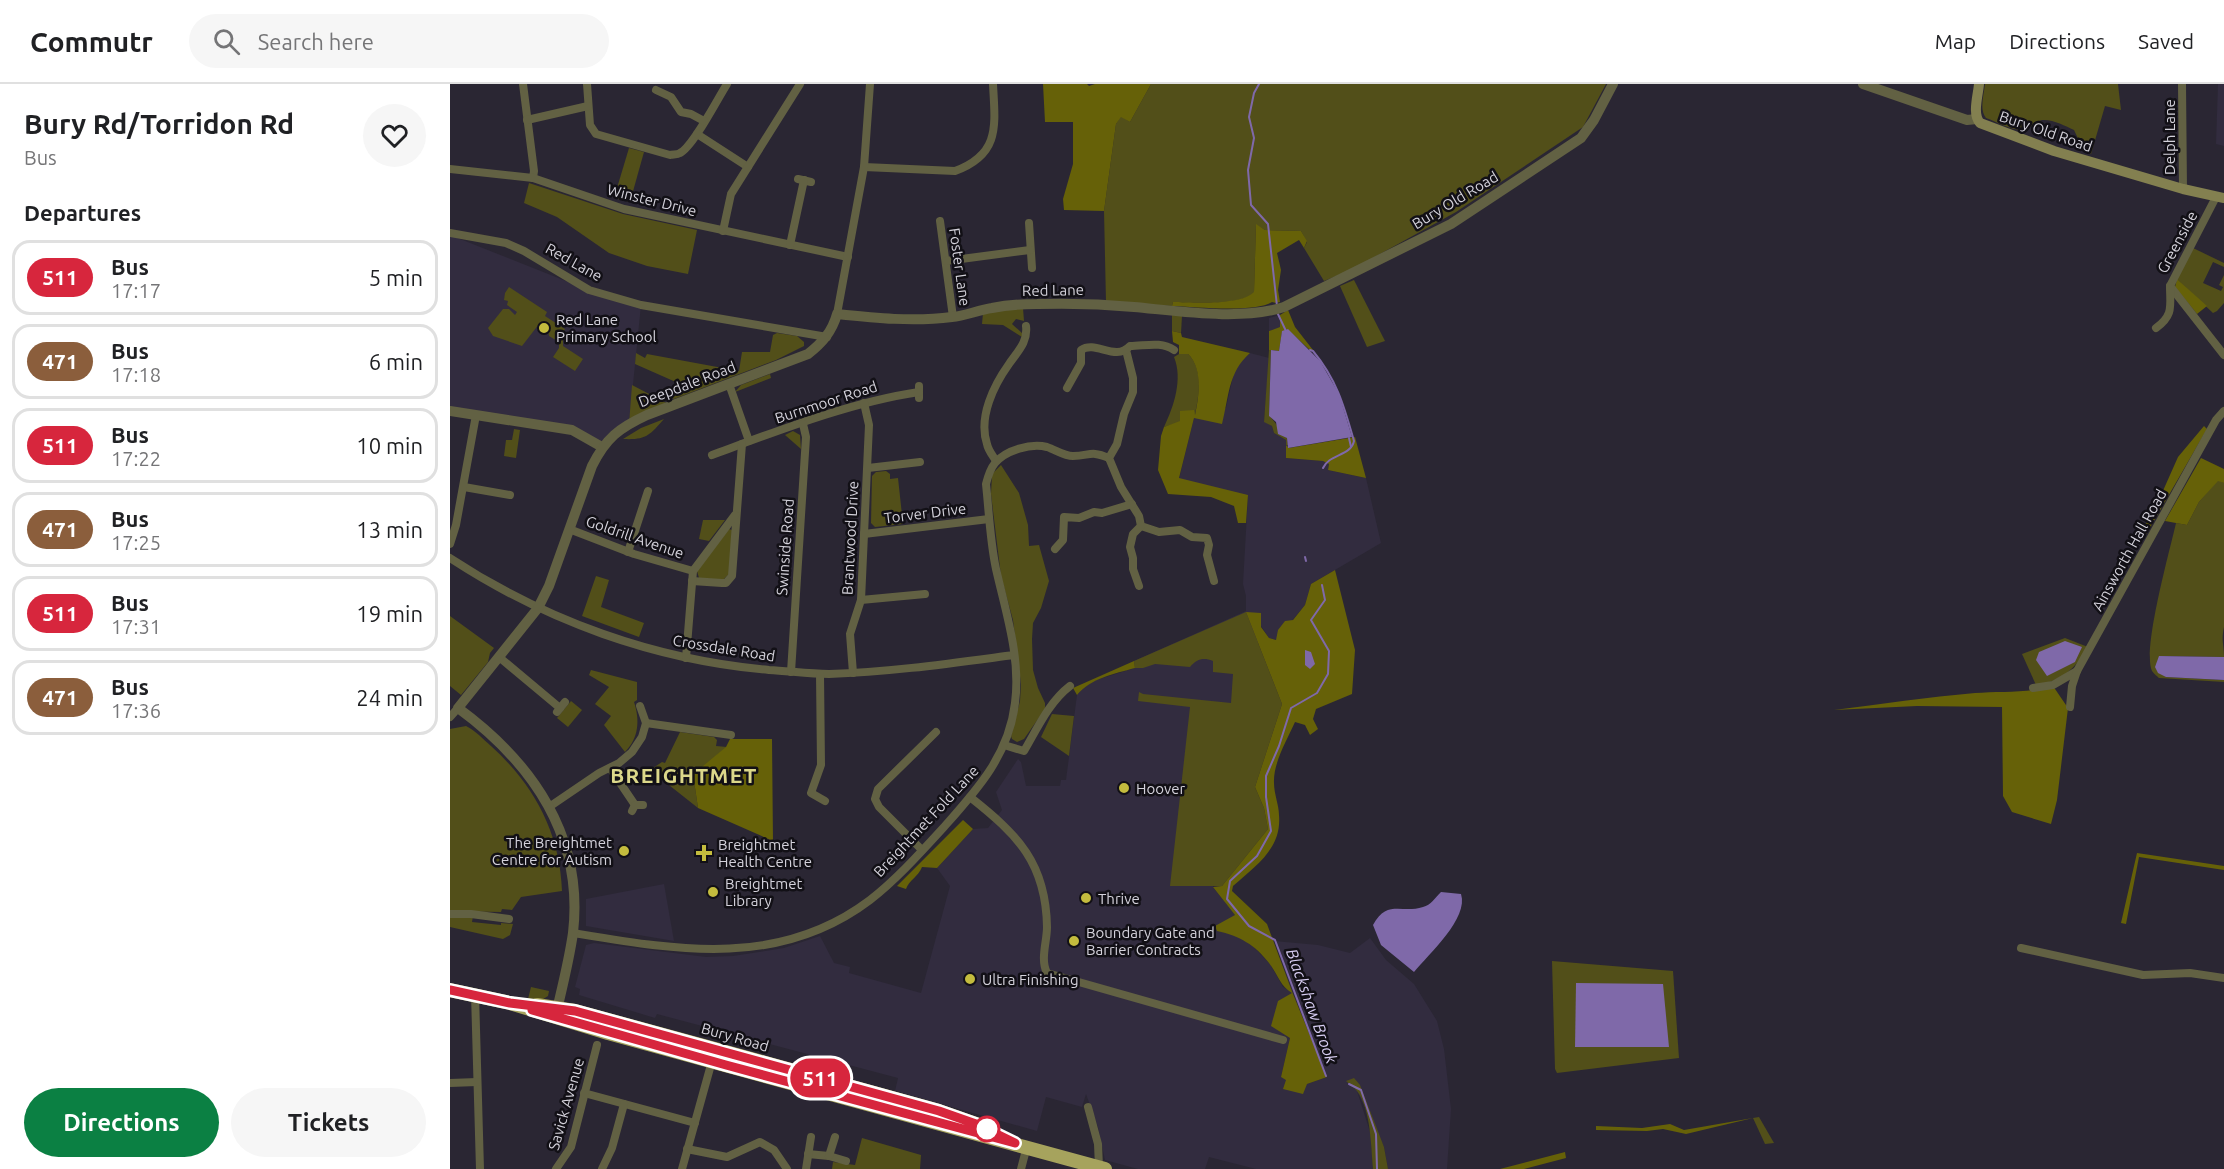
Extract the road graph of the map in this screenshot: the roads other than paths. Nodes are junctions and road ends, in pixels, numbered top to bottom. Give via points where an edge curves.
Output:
1 (523, 84) edge
2 (587, 84) edge
3 (727, 84) edge
4 (800, 84) edge
5 (870, 84) edge
6 (993, 84) edge
7 (1613, 84) edge
8 (1863, 84) edge
9 (1979, 84) edge
10 (2182, 84) edge
11 (654, 90) edge
12 (588, 106) junction
13 (681, 112) junction
14 (1977, 119) junction
15 (527, 120) junction
16 (677, 121) dead end
17 (704, 121) junction
18 (697, 134) junction
19 (748, 167) junction
20 (864, 167) junction
21 (450, 169) edge
22 (533, 178) junction
23 (804, 180) dead end
24 (2183, 189) junction
25 (2220, 198) edge
26 (940, 221) dead end
27 (1029, 223) dead end
28 (723, 231) junction
29 (450, 233) edge
30 (790, 245) junction
31 (1030, 250) junction
32 (848, 257) junction
33 (946, 261) junction
34 (1032, 268) dead end
35 (2170, 286) junction
36 (1269, 312) joint
37 (837, 315) junction
38 (953, 317) junction
39 (1026, 326) dead end
40 (2156, 328) dead end
41 (827, 337) junction
42 (1126, 350) junction
43 (1174, 350) dead end
44 (2224, 355) edge
45 (729, 384) junction
46 (1066, 390) dead end
47 (919, 392) dead end
48 (864, 403) junction
49 (450, 411) edge
50 (2224, 411) edge
51 (476, 415) junction
52 (803, 424) junction
53 (745, 442) junction
54 (602, 447) junction
55 (1109, 458) junction
56 (996, 461) junction
57 (721, 462) dead end
58 (920, 462) dead end
59 (893, 465) junction
60 (868, 468) junction
61 (894, 475) dead end
62 (464, 487) junction
63 (648, 492) dead end
64 (510, 495) dead end
65 (1132, 504) junction
66 (736, 513) junction
67 (989, 519) junction
68 (1141, 526) junction
69 (569, 529) junction
70 (864, 534) junction
71 (450, 544) edge
72 (1055, 551) dead end
73 (628, 552) junction
74 (450, 558) edge
75 (693, 571) junction
76 (692, 581) junction
77 (1214, 582) dead end
78 (1139, 588) dead end
79 (925, 594) dead end
80 (861, 600) junction
81 (538, 608) junction
82 (1014, 655) junction
83 (499, 657) junction
84 (686, 658) junction
85 (2077, 671) junction
86 (791, 672) junction
87 (854, 672) junction
88 (820, 674) junction
89 (1070, 686) dead end
90 (2033, 688) dead end
91 (640, 706) dead end
92 (561, 707) dead end
93 (2070, 707) dead end
94 (454, 713) edge
95 (646, 723) junction
96 (936, 732) dead end
97 (726, 736) dead end
98 (910, 745) dead end
99 (1004, 745) junction
100 (916, 752) junction
101 (610, 768) junction
102 (970, 797) junction
103 (825, 801) dead end
104 (549, 807) junction
105 (636, 807) dead end
106 (922, 850) junction
107 (450, 914) edge
108 (509, 919) dead end
109 (573, 933) junction
110 (2021, 948) dead end
111 (567, 967) junction
112 (2224, 978) edge
113 (450, 990) edge
114 (474, 994) junction
115 (575, 1011) junction
116 (554, 1012) junction
117 (1283, 1040) dead end
118 (597, 1045) dead end
119 (714, 1055) junction
120 (477, 1082) junction
121 (450, 1083) edge
122 (585, 1093) junction
123 (624, 1104) junction
124 (1088, 1107) dead end
125 (695, 1123) junction
126 (760, 1133) dead end
127 (811, 1137) dead end
128 (836, 1137) dead end
129 (760, 1142) junction
130 (1021, 1145) junction
131 (687, 1149) junction
132 (808, 1154) junction
133 (830, 1156) junction
134 (846, 1161) dead end
135 (789, 1168) edge
136 (1102, 1168) edge
137 (480, 1169) edge
138 (556, 1169) edge
139 (602, 1169) edge
140 (682, 1169) edge
141 (806, 1169) edge
142 (1021, 1169) edge

1 - 15 street
2 - 12 street
3 - 17 street
4 - 19 street
5 - 20 street, Deepdale Road
6 - 20 street via 993,138 980,158 969,166 955,171
7 - 36 street, Bury Old Road via 1581,138 1450,224
8 - 14 street, Bury Old Road via 1967,120
9 - 14 main road
10 - 24 street, Delph Lane
11 - 13 street via 671,97
12 - 15 street
12 - 18 street via 590,125 596,134 670,155 680,153
13 - 16 street
13 - 17 street
14 - 24 main road, Bury Old Road via 1986,126 2054,151
15 - 22 street
17 - 18 street
18 - 19 street
19 - 28 street via 731,194
20 - 32 street, Deepdale Road
21 - 22 street, Winster Drive
22 - 28 street, Winster Drive via 624,209
23 - 30 street
24 - 25 main road, Bury Old Road
25 - 35 street, Greenside
26 - 33 street, Foster Lane
27 - 31 street
28 - 30 street, Winster Drive
29 - 41 street, Red Lane via 506,243 589,290 641,305
30 - 32 street, Winster Drive
31 - 33 street
31 - 34 street
32 - 37 street, Deepdale Road
33 - 38 street, Foster Lane
35 - 40 street via 2167,320
35 - 44 street, Greenside
36 - 38 street, Red Lane via 1185,312 1083,303 992,308
37 - 38 street, Red Lane via 891,320
37 - 41 street, Deepdale Road
39 - 56 street via 1026,339 1002,374 988,405 987,445
41 - 45 street, Deepdale Road via 807,354
42 - 43 street via 1130,346 1156,344
42 - 46 street via 1115,353 1092,346 1081,350 1081,363
42 - 55 street via 1133,392
45 - 53 street
45 - 54 street, Deepdale Road via 628,424
47 - 48 street, Burnmoor Road
48 - 52 street, Burnmoor Road
48 - 60 street, Brantwood Drive via 870,425
49 - 51 street
50 - 85 street, Ainsworth Hall Road
51 - 54 street via 572,430
51 - 62 street
52 - 53 street, Burnmoor Road
52 - 86 street, Swinside Road via 806,437
53 - 57 street, Burnmoor Road via 716,454
53 - 66 street
54 - 69 street, Deepdale Road
55 - 56 street via 1091,453 1072,457 1035,445
55 - 65 street
56 - 67 street, Breightmet Fold Lane via 986,484
58 - 59 street
59 - 60 street
59 - 61 street
60 - 70 street, Brantwood Drive
62 - 64 street
62 - 71 street
63 - 73 street
65 - 68 street
65 - 72 street via 1079,518 1061,516 1063,540
66 - 75 street
66 - 76 street via 732,576 722,583
67 - 70 street, Torver Drive
67 - 82 street, Breightmet Fold Lane
68 - 77 street via 1159,532 1180,530 1192,537 1207,538
68 - 78 street via 1133,534 1130,547
69 - 73 street, Goldrill Avenue
69 - 81 street, Deepdale Road
70 - 80 street, Brantwood Drive
73 - 75 street, Goldrill Avenue
74 - 81 street, Crossdale Road
75 - 76 street
76 - 84 street
79 - 80 street
80 - 87 street, Brantwood Drive via 851,630
81 - 83 street, Deepdale Road
81 - 84 street, Crossdale Road via 625,642
82 - 87 street, Crossdale Road
82 - 99 street, Breightmet Fold Lane via 1015,703
83 - 92 street
83 - 94 street, Deepdale Road
84 - 86 street, Crossdale Road
85 - 90 street via 2053,685
85 - 93 street, Ainsworth Hall Road
86 - 88 street, Crossdale Road
87 - 88 street, Crossdale Road
88 - 103 street via 821,761 811,793
89 - 99 street via 1053,703 1024,751
91 - 95 street
94 - 104 street via 511,753
95 - 97 street
95 - 101 street via 632,752
96 - 100 street
98 - 100 street
99 - 102 street, Breightmet Fold Lane via 990,773
100 - 106 street via 878,789 875,799
101 - 104 street
101 - 105 street
102 - 106 street, Breightmet Fold Lane
102 - 117 street via 1014,834 1036,867 1046,910 1047,973
104 - 109 street via 571,868
106 - 109 street, Breightmet Fold Lane via 869,900 845,916 771,944 741,950 690,950
107 - 108 street
109 - 111 street
110 - 112 street via 2143,975 2190,973
111 - 115 street via 565,992
111 - 116 street
113 - 114 highway, Bury Road
114 - 116 highway, Bury Road
114 - 120 street
115 - 116 highway, Bury Road
115 - 119 highway, Bury Road
116 - 119 highway, Bury Road
118 - 122 street, Savick Avenue
119 - 125 street
119 - 130 highway, Bury Road via 939,1111
120 - 121 street
120 - 137 street
122 - 123 street
122 - 138 street, Savick Avenue via 571,1147
123 - 125 street
123 - 139 street
124 - 136 street
125 - 131 street
126 - 129 street
127 - 132 street
128 - 133 street
129 - 131 street via 727,1157
129 - 135 street via 774,1150
130 - 136 highway, Bury Road
130 - 142 street
131 - 140 street
132 - 133 street
132 - 141 street
133 - 134 street

